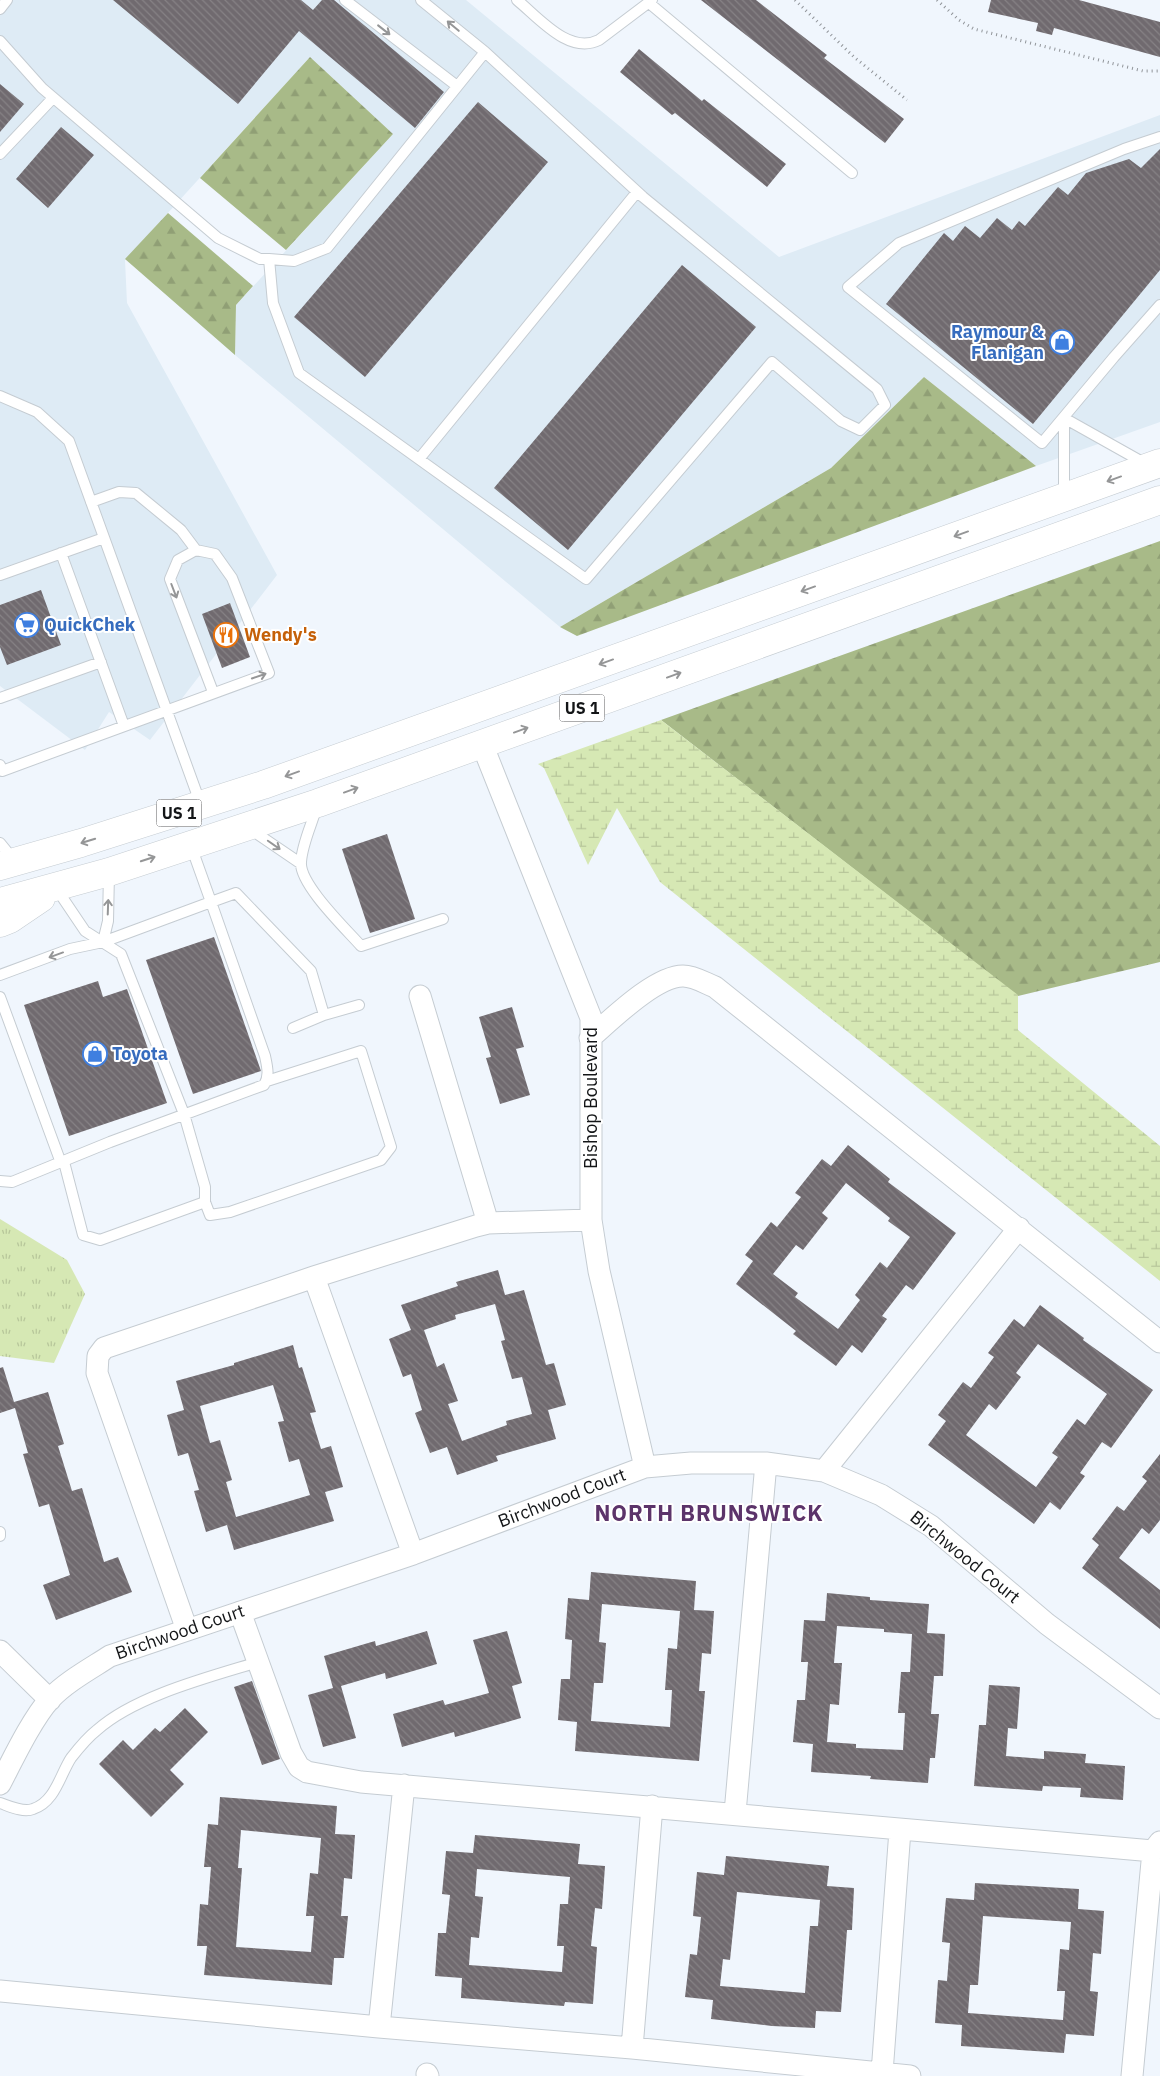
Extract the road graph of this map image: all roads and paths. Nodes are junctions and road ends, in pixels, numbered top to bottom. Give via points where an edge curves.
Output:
1 (7, 0) edge
2 (345, 0) edge
3 (422, 0) edge
4 (517, 0) edge
5 (795, 0) edge
6 (650, 1) edge
7 (939, 1) edge
8 (0, 9) edge
9 (0, 41) edge
10 (484, 52) junction
11 (1160, 71) edge
12 (457, 86) junction
13 (53, 98) junction
14 (906, 100) dead end
15 (1160, 137) edge
16 (0, 154) edge
17 (852, 173) dead end
18 (637, 192) junction
19 (269, 259) junction
20 (1160, 305) edge
21 (0, 396) edge
22 (1064, 418) junction
23 (419, 459) junction
24 (1155, 464) edge
25 (1064, 498) junction
26 (1160, 500) edge
27 (91, 502) junction
28 (104, 538) junction
29 (196, 550) junction
30 (61, 553) junction
31 (0, 575) edge
32 (101, 662) junction
33 (213, 692) junction
34 (0, 698) edge
35 (168, 710) junction
36 (124, 726) junction
37 (482, 744) junction
38 (1, 769) edge
39 (318, 802) junction
40 (201, 806) junction
41 (247, 827) junction
42 (190, 845) junction
43 (5, 857) edge
44 (300, 864) junction
45 (109, 872) junction
46 (55, 887) junction
47 (0, 902) edge
48 (211, 902) junction
49 (443, 919) dead end
50 (0, 923) edge
51 (103, 942) junction
52 (2, 974) edge
53 (420, 996) dead end
54 (0, 997) edge
55 (359, 1005) dead end
56 (324, 1015) junction
57 (293, 1028) dead end
58 (590, 1038) junction
59 (267, 1081) junction
60 (184, 1114) junction
61 (62, 1163) junction
62 (0, 1180) edge
63 (205, 1202) junction
64 (590, 1220) junction
65 (488, 1223) junction
66 (1019, 1228) junction
67 (314, 1277) junction
68 (1160, 1342) edge
69 (766, 1462) junction
70 (645, 1467) junction
71 (824, 1471) junction
72 (413, 1554) junction
73 (240, 1612) junction
74 (187, 1630) junction
75 (0, 1652) edge
76 (258, 1662) junction
77 (50, 1700) junction
78 (1160, 1708) edge
79 (0, 1784) edge
80 (404, 1785) junction
81 (0, 1803) edge
82 (652, 1806) junction
83 (735, 1813) junction
84 (900, 1830) junction
85 (1157, 1846) edge
86 (0, 1991) edge
87 (379, 2027) junction
88 (632, 2048) junction
89 (882, 2073) junction
90 (910, 2076) edge
91 (1132, 2076) edge

1 - 8 lane
2 -> 12 lane
10 -> 3 lane
4 - 6 lane via 561,37 581,45 593,44
5 - 14 path via 854,57
6 - 17 lane
7 - 11 path via 959,20 982,32 1143,71
9 - 13 lane
10 - 12 lane
10 - 18 lane
12 - 19 lane via 327,248 294,261
13 - 16 lane
13 - 19 lane via 218,238 260,258
15 - 22 lane via 898,243 848,287 1042,443
18 - 23 lane
18 - 23 lane via 877,389 885,405 860,430 841,421 772,362 586,579
19 - 23 lane via 274,303 299,373
20 - 22 lane
21 - 27 lane via 36,412 69,441
22 - 24 lane
22 - 25 lane
24 -> 25 highway, US 1
25 -> 40 highway, US 1
37 -> 26 highway, US 1
27 - 28 lane
27 - 29 lane via 119,492 136,493 182,530
28 - 30 lane
28 - 35 lane
29 -> 33 lane via 178,560 170,579
33 -> 29 lane via 269,672 232,578 215,554
30 - 31 lane
30 - 32 lane
32 - 34 lane
32 - 36 lane
33 - 35 lane
35 - 36 lane
35 - 40 lane
36 - 38 lane
39 -> 37 highway, US 1
37 - 58 street, Bishop Boulevard via 591,1018
39 - 41 highway, US 1
39 - 44 lane
40 -> 43 highway, US 1
41 - 42 highway, US 1
41 -> 44 lane
45 -> 42 highway, US 1
42 - 48 lane
44 - 49 lane via 307,882 329,912 361,946
45 - 46 highway, US 1
51 -> 45 lane via 108,922
46 - 47 highway, US 1
46 - 50 highway
46 - 51 lane via 85,931
48 - 51 lane
48 - 56 lane via 236,893 311,971
48 - 59 lane via 265,1056
51 -> 52 lane
51 - 60 lane via 121,954
53 - 65 street
54 - 61 lane
55 - 56 lane
56 - 57 lane
58 - 64 street, Bishop Boulevard
58 - 66 street via 654,986 677,976 693,977 728,996
59 - 60 lane via 264,1085
59 - 63 lane via 360,1052 391,1147 382,1160 230,1212 210,1215
60 - 61 lane
60 - 63 lane via 205,1187
61 - 62 lane via 12,1182
61 - 63 lane via 83,1234 100,1240
64 - 65 street
64 - 70 street, Bishop Boulevard
65 - 67 street
66 - 68 street
66 - 71 street
67 - 72 street
67 - 74 street via 123,1340 104,1348 98,1356 97,1373
69 - 70 street, Birchwood Court
69 - 71 street, Birchwood Court
69 - 83 street
70 - 72 street, Birchwood Court
71 - 78 street, Birchwood Court via 881,1495 931,1526 1047,1624
72 - 73 street, Birchwood Court
73 - 74 street, Birchwood Court
73 - 76 street
74 - 77 street, Birchwood Court via 110,1656 81,1674
75 - 77 street
76 - 80 street via 299,1767 307,1772 361,1782
76 - 81 lane via 187,1684 129,1708 97,1730 72,1758 49,1799 33,1810
77 - 79 street, Birchwood Court
80 - 82 street
80 - 87 street
82 - 83 street
82 - 88 street
83 - 84 street
84 - 85 street
84 - 89 street
85 - 91 street
86 - 87 street
87 - 88 street
88 - 89 street
89 - 90 street

